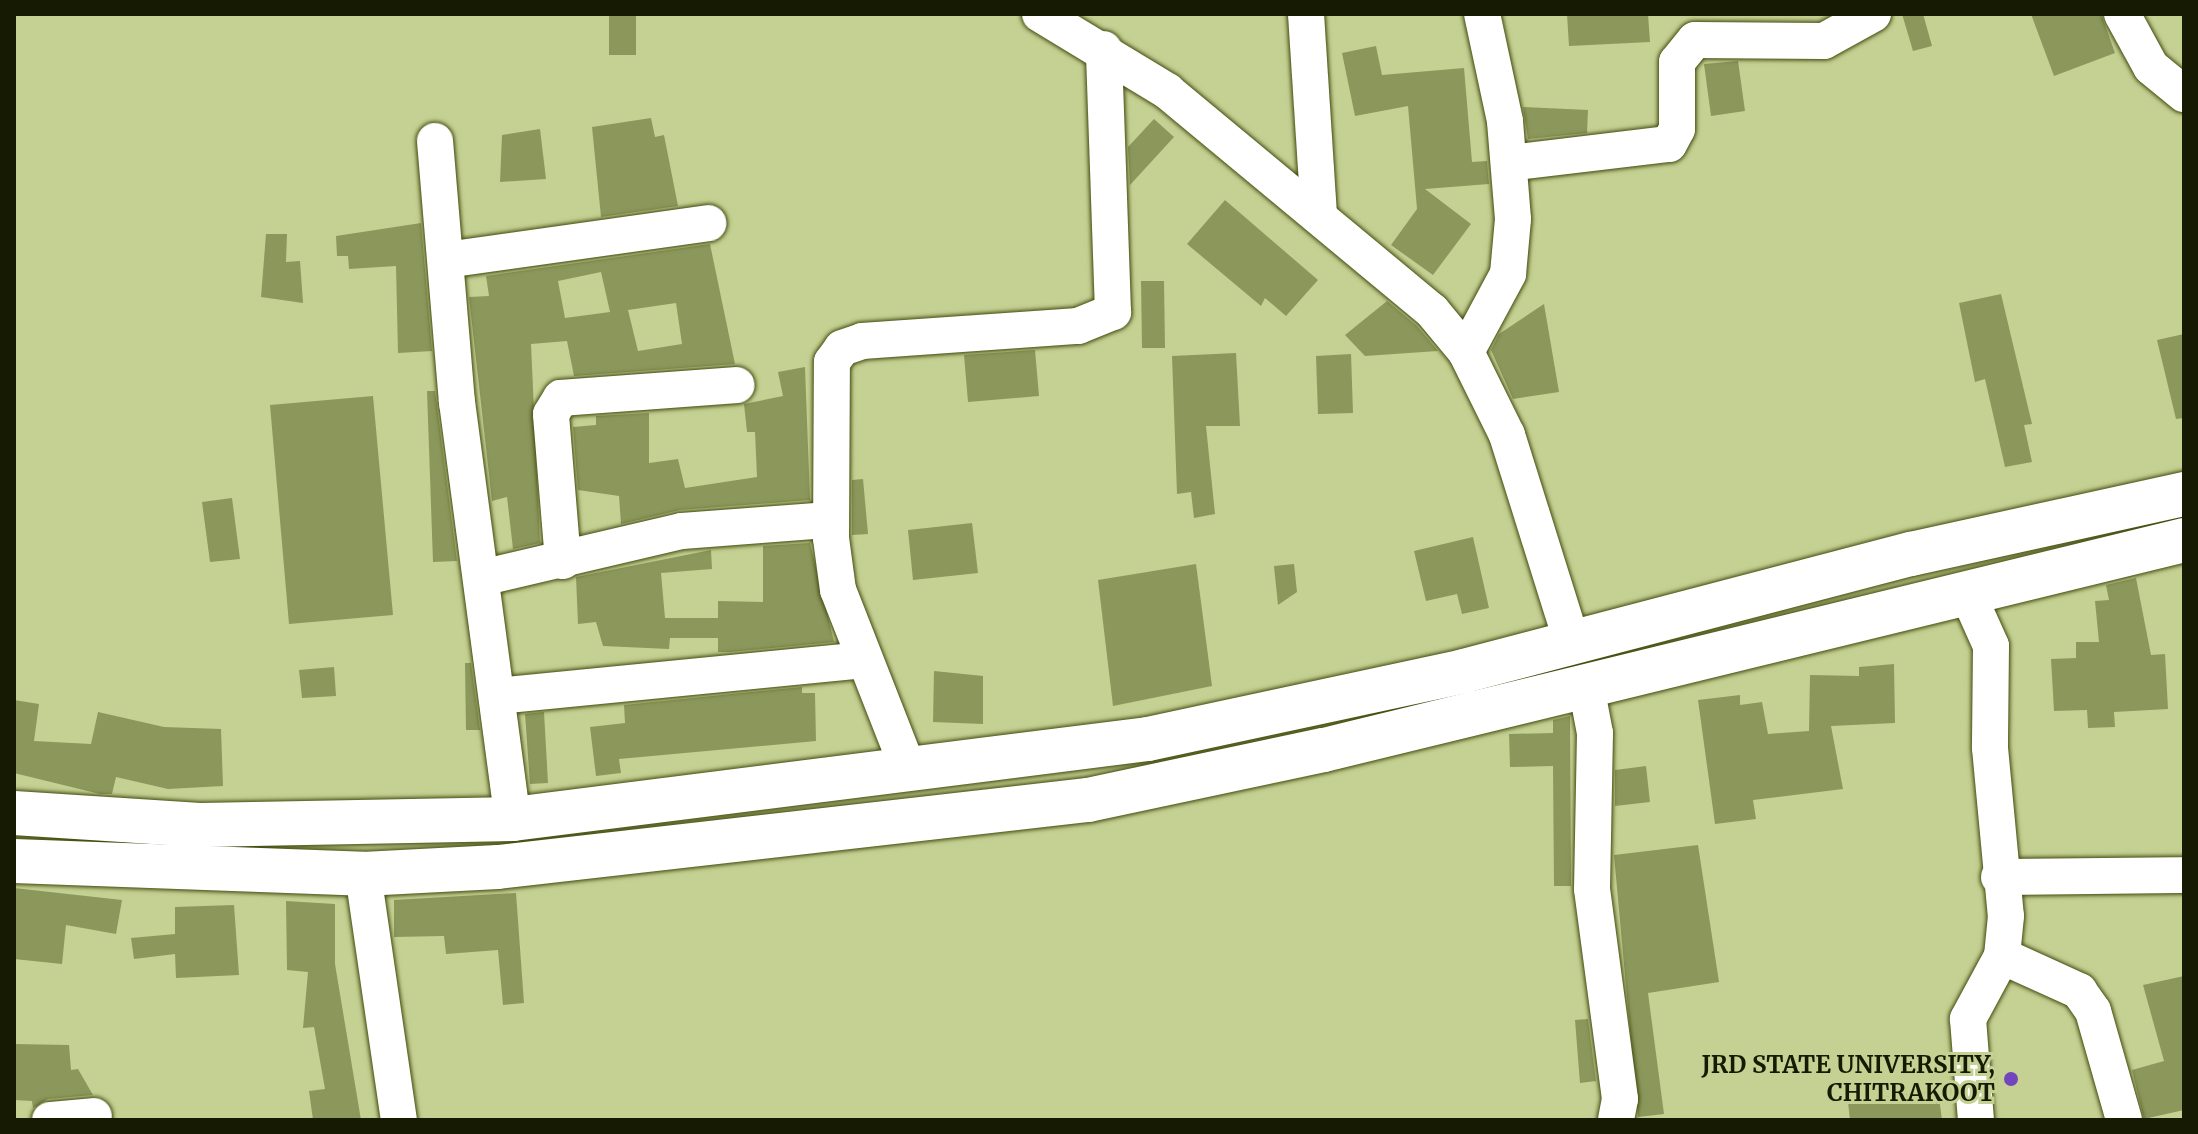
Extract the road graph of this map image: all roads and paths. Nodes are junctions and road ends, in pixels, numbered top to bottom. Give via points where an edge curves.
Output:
1 (1040, 14) edge
2 (1306, 14) edge
3 (1482, 14) edge
4 (1873, 14) edge
5 (2124, 15) edge
6 (1104, 49) junction
7 (2184, 94) edge
8 (435, 141) dead end
9 (1509, 163) junction
10 (1319, 214) junction
11 (708, 223) dead end
12 (446, 260) junction
13 (1466, 352) junction
14 (737, 385) dead end
15 (2184, 494) edge
16 (830, 520) junction
17 (2184, 540) edge
18 (563, 561) junction
19 (481, 578) junction
20 (1966, 590) junction
21 (1573, 645) junction
22 (864, 660) junction
23 (1586, 686) junction
24 (497, 696) junction
25 (909, 771) junction
26 (14, 813) edge
27 (513, 819) junction
28 (14, 861) edge
29 (363, 874) junction
30 (2184, 875) edge
31 (1999, 877) junction
32 (2002, 956) junction
33 (94, 1116) dead end
34 (50, 1120) edge
35 (399, 1120) edge
36 (1616, 1120) edge
37 (1976, 1120) edge
38 (2124, 1120) edge

1 - 6 street
2 - 10 street
3 - 9 street
4 - 9 street via 1824,41 1695,40 1677,62 1677,129 1669,144
5 - 7 street via 2151,67
6 - 10 street
6 - 16 street via 1113,312 1078,326 911,335 842,348 829,385
8 - 12 street
9 - 13 street via 1508,274
10 - 13 street via 1398,276
11 - 12 street
12 - 19 street
13 - 21 street via 1522,473
14 - 18 street via 561,398 551,414
15 - 21 highway via 1911,554
16 - 18 street via 709,527
16 - 22 street via 838,590
17 - 20 highway
18 - 19 street
19 - 24 street
20 - 23 highway
20 - 31 street via 1991,646
21 - 25 highway via 1148,739
22 - 24 street
22 - 25 street
23 - 29 highway via 1088,800 602,858
23 - 36 street via 1595,733 1592,889
24 - 27 street
25 - 27 highway
26 - 27 highway via 200,825
28 - 29 highway
29 - 35 street
30 - 31 street
31 - 32 street
32 - 37 street via 1968,1019
32 - 38 street via 2079,991 2093,1011
33 - 34 street

